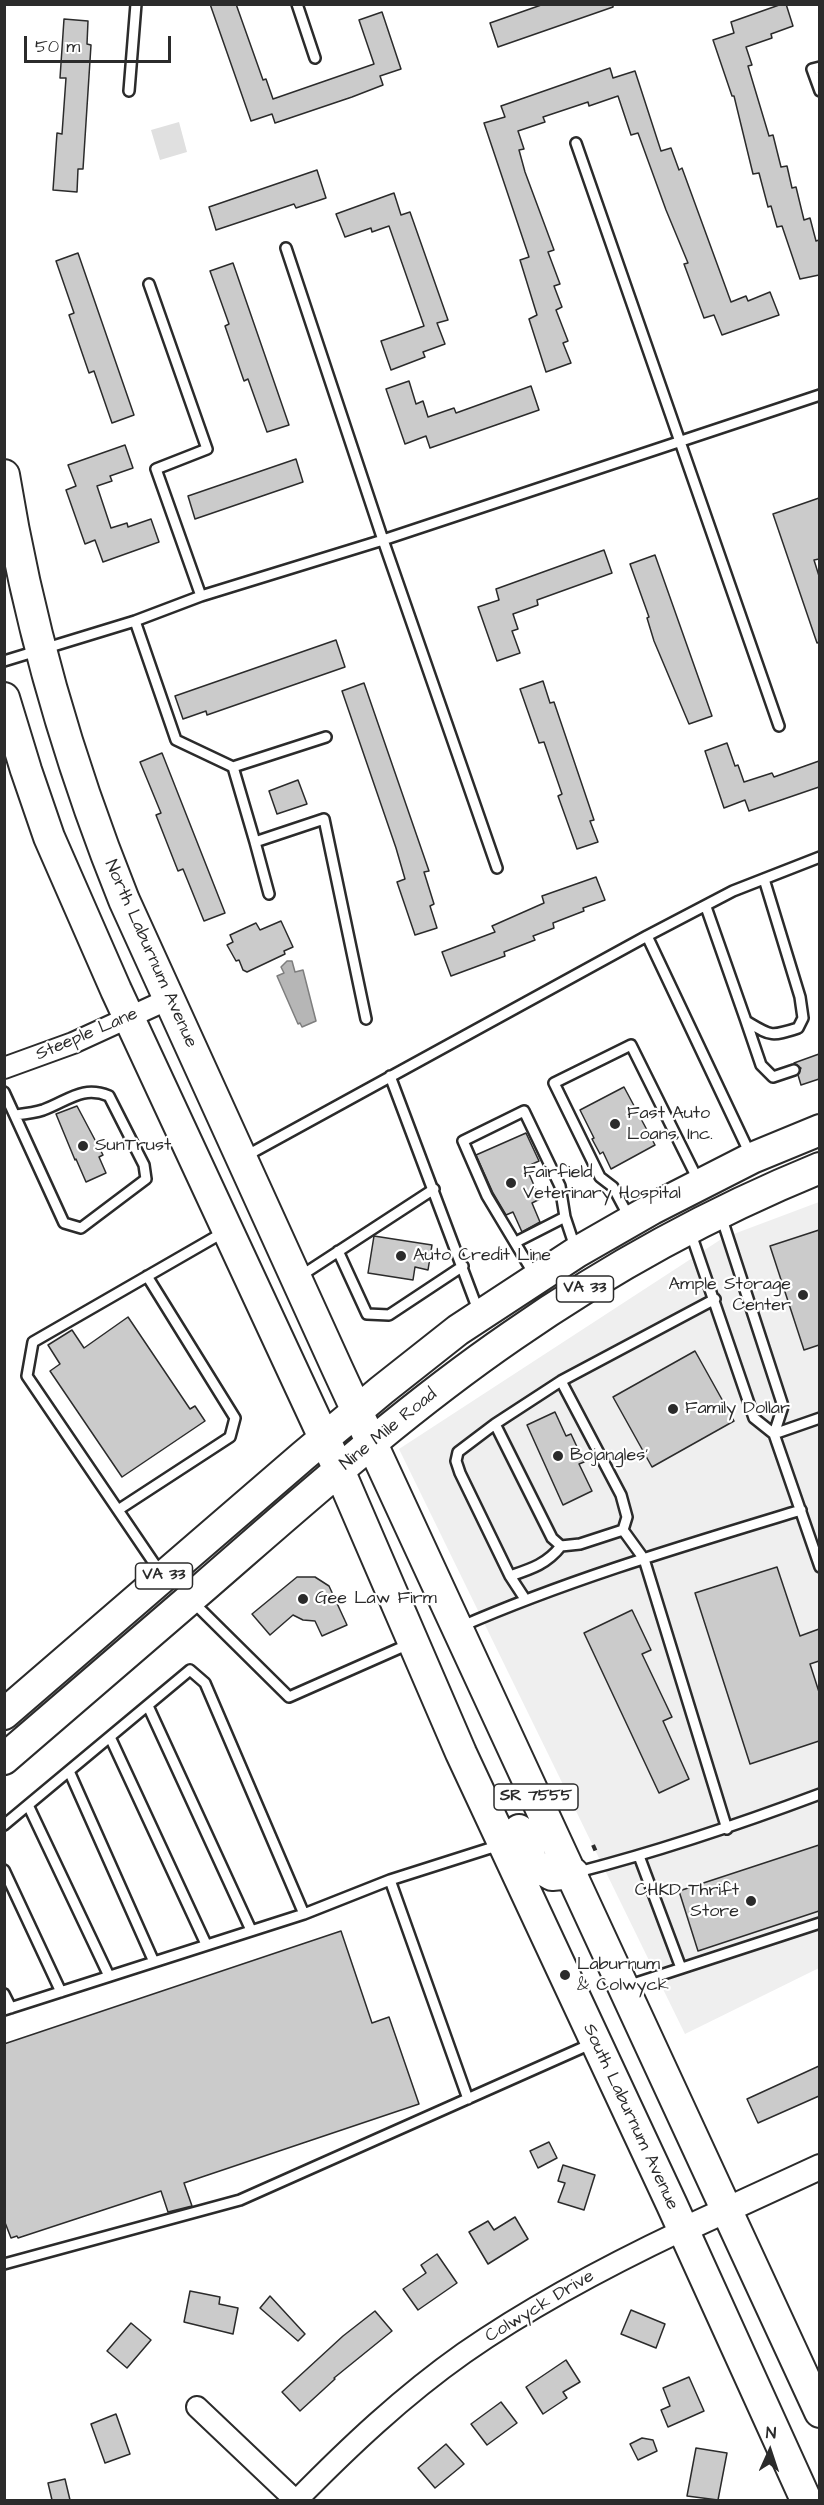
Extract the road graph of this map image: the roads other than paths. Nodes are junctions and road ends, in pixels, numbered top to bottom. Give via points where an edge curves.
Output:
1 (136, 4) edge
2 (297, 4) edge
3 (315, 58) dead end
4 (819, 67) edge
5 (129, 91) dead end
6 (819, 91) edge
7 (576, 143) dead end
8 (286, 248) dead end
9 (149, 284) dead end
10 (819, 394) edge
11 (681, 441) junction
12 (4, 476) edge
13 (383, 540) junction
14 (201, 596) junction
15 (135, 621) junction
16 (41, 652) junction
17 (4, 661) edge
18 (4, 698) edge
19 (779, 726) dead end
20 (327, 737) dead end
21 (232, 767) junction
22 (255, 842) junction
23 (819, 857) edge
24 (497, 868) dead end
25 (764, 879) junction
26 (269, 894) dead end
27 (705, 907) junction
28 (647, 936) junction
29 (169, 999) junction
30 (129, 1018) junction
31 (366, 1019) dead end
32 (746, 1021) junction
33 (4, 1068) edge
34 (794, 1070) dead end
35 (390, 1076) junction
36 (4, 1092) edge
37 (15, 1115) junction
38 (819, 1130) edge
39 (241, 1158) junction
40 (752, 1158) junction
41 (819, 1168) edge
42 (700, 1184) junction
43 (434, 1189) junction
44 (720, 1214) junction
45 (565, 1217) junction
46 (631, 1221) junction
47 (227, 1230) junction
48 (690, 1231) junction
49 (516, 1242) junction
50 (338, 1251) junction
51 (576, 1252) junction
52 (462, 1266) junction
53 (147, 1276) junction
54 (536, 1278) junction
55 (297, 1279) junction
56 (715, 1299) junction
57 (480, 1315) junction
58 (561, 1381) junction
59 (357, 1410) junction
60 (819, 1419) edge
61 (495, 1424) junction
62 (774, 1434) junction
63 (324, 1439) junction
64 (372, 1443) junction
65 (339, 1470) junction
66 (118, 1510) junction
67 (801, 1510) junction
68 (623, 1530) junction
69 (561, 1546) junction
70 (644, 1559) junction
71 (819, 1567) edge
72 (510, 1576) junction
73 (164, 1577) junction
74 (190, 1599) junction
75 (525, 1599) junction
76 (457, 1628) junction
77 (413, 1642) junction
78 (148, 1706) junction
79 (7, 1710) edge
80 (110, 1737) junction
81 (4, 1759) edge
82 (69, 1772) junction
83 (819, 1794) edge
84 (28, 1805) junction
85 (488, 1812) junction
86 (4, 1825) edge
87 (727, 1828) junction
88 (503, 1844) junction
89 (639, 1856) junction
90 (4, 1870) edge
91 (573, 1874) junction
92 (390, 1880) junction
93 (304, 1914) junction
94 (819, 1923) edge
95 (251, 1930) junction
96 (206, 1944) junction
97 (154, 1962) junction
98 (681, 1968) junction
99 (109, 1976) junction
100 (624, 1986) junction
101 (60, 1992) junction
102 (4, 1994) edge
103 (8, 2009) edge
104 (595, 2042) junction
105 (468, 2099) junction
106 (819, 2167) edge
107 (727, 2210) junction
108 (683, 2230) junction
109 (4, 2265) edge
110 (197, 2407) dead end
111 (819, 2412) edge
112 (296, 2500) edge
113 (806, 2500) edge

1 - 5 lane
2 - 3 lane
4 - 6 lane via 812,69
7 - 11 lane
8 - 13 lane
9 - 14 lane via 207,449 156,469
10 - 11 lane
11 - 13 lane
11 - 19 lane
12 - 16 main road, North Laburnum Avenue
13 - 14 lane
13 - 24 lane
14 - 15 lane
15 - 16 lane
15 - 21 lane via 176,740
16 - 17 lane
16 - 29 main road, North Laburnum Avenue via 63,735 96,831
18 - 30 main road via 49,837
20 - 21 lane
21 - 22 lane
22 - 26 lane
22 - 31 lane via 324,819
23 - 25 lane
25 - 27 lane
25 - 32 lane via 803,1018 798,1028 776,1035
27 - 28 lane
27 - 32 lane
28 - 35 lane
28 - 40 lane
29 - 30 street, Steeple Lane
29 - 39 main road, North Laburnum Avenue
30 - 33 street, Steeple Lane
30 - 47 main road
32 - 34 lane via 761,1065 773,1077
35 - 39 lane
35 - 43 lane
36 - 37 lane
37 - 37 lane via 64,1223 81,1228 146,1179 144,1165 109,1096 96,1091 81,1093 40,1111
38 - 40 main road, Nine Mile Road / VA 33
39 - 55 main road, North Laburnum Avenue
40 - 42 main road, Nine Mile Road / VA 33
41 - 44 main road, Nine Mile Road / VA 33
42 - 46 main road, Nine Mile Road / VA 33
42 - 46 lane via 631,1045 554,1083 600,1177 613,1187
43 - 50 lane
43 - 52 lane
44 - 48 main road, Nine Mile Road / VA 33
44 - 62 lane via 783,1406
45 - 49 lane
45 - 49 lane via 560,1186 524,1111 463,1141 487,1196
45 - 51 lane
46 - 51 main road, Nine Mile Road / VA 33
47 - 53 lane
47 - 63 main road
48 - 56 lane
48 - 64 main road, Nine Mile Road / VA 33 via 617,1270 521,1330
49 - 54 lane
50 - 52 lane via 367,1314 389,1316
50 - 55 lane
51 - 54 main road, Nine Mile Road / VA 33
52 - 57 lane
53 - 66 lane via 235,1418 230,1437
53 - 66 lane via 33,1342 27,1376
54 - 57 main road, Nine Mile Road / VA 33
55 - 59 main road, North Laburnum Avenue
56 - 58 lane
56 - 62 lane via 754,1418
57 - 59 main road, Nine Mile Road / VA 33
58 - 61 lane
58 - 68 lane via 621,1495 627,1517
59 - 63 main road, Nine Mile Road / VA 33
59 - 64 main road, North Laburnum Avenue
60 - 62 lane
61 - 69 lane via 552,1539
61 - 72 lane via 458,1452 456,1461
62 - 67 lane
63 - 65 main road, South Laburnum Avenue
63 - 73 main road, Nine Mile Road / VA 33
64 - 65 main road, Nine Mile Road / VA 33
64 - 76 main road, SR 7555
65 - 74 main road, Nine Mile Road / VA 33
65 - 77 main road, South Laburnum Avenue
66 - 73 lane
67 - 70 lane
67 - 71 lane
68 - 69 lane
68 - 70 lane
69 - 72 lane via 538,1567
70 - 75 lane
70 - 87 lane
72 - 75 lane
73 - 79 main road, Nine Mile Road / VA 33
74 - 77 lane via 289,1697
74 - 81 main road, Nine Mile Road / VA 33
75 - 76 lane
76 - 91 main road, SR 7555
77 - 85 main road, South Laburnum Avenue
78 - 80 lane
78 - 93 lane via 190,1670 205,1683
78 - 95 lane
80 - 82 lane
80 - 96 lane
82 - 84 lane
82 - 97 lane
83 - 87 lane
84 - 86 lane
84 - 99 lane
85 - 88 main road, South Laburnum Avenue
85 - 91 main road via 517,1826 533,1864 552,1875
87 - 89 lane
88 - 92 lane
88 - 104 main road, South Laburnum Avenue
89 - 91 lane
89 - 98 lane
90 - 101 lane
91 - 100 main road
92 - 93 lane
92 - 105 lane
93 - 95 lane
94 - 98 lane
95 - 96 lane
96 - 97 lane
97 - 99 lane
98 - 100 lane
99 - 101 lane
100 - 107 main road
101 - 103 lane
102 - 103 lane
104 - 105 lane
104 - 108 main road, South Laburnum Avenue
105 - 109 lane via 240,2200
106 - 107 street, Colwyck Drive
107 - 108 street, Colwyck Drive
107 - 111 main road
108 - 112 street, Colwyck Drive via 584,2278 465,2353 389,2412
108 - 113 main road, South Laburnum Avenue
110 - 112 street

